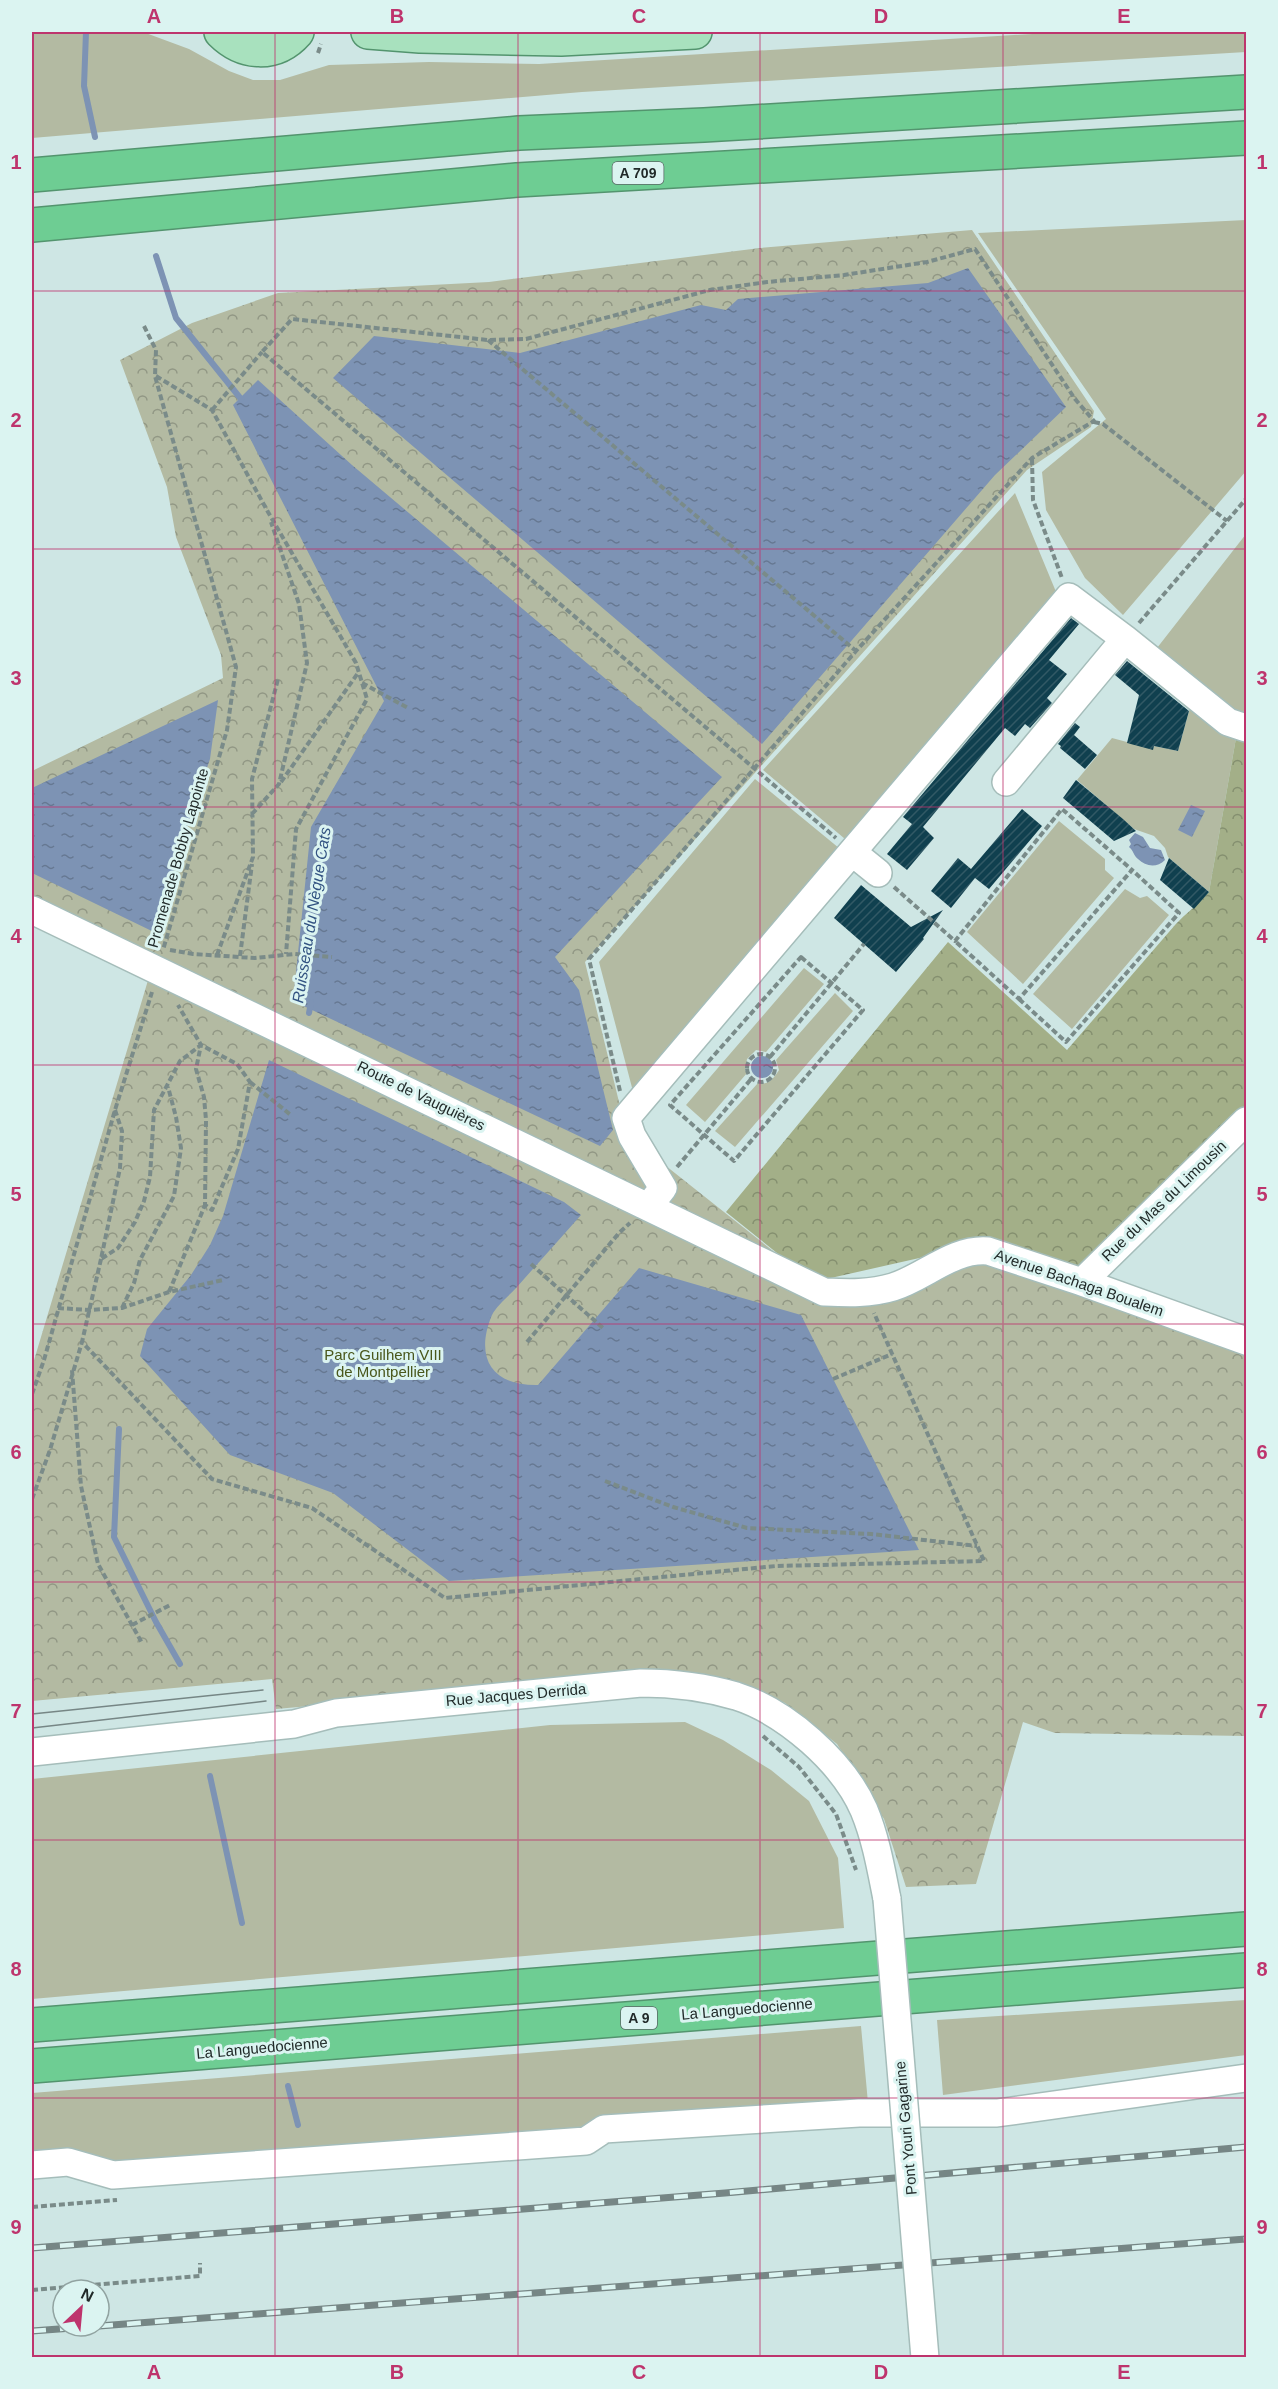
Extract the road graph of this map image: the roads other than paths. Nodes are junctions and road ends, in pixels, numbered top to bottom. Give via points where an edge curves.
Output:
1 (220, 32) edge
2 (300, 32) edge
3 (368, 32) edge
4 (695, 32) edge
5 (1246, 92) edge
6 (1246, 138) edge
7 (32, 175) edge
8 (32, 225) edge
9 (1125, 639) junction
10 (1246, 728) edge
11 (1006, 782) dead end
12 (852, 852) junction
13 (878, 873) road end
14 (32, 910) edge
15 (1246, 1121) edge
16 (656, 1197) junction
17 (1082, 1282) junction
18 (809, 1286) joint
19 (1246, 1341) edge
20 (32, 1752) edge
21 (887, 1899) joint
22 (1246, 1929) edge
23 (1246, 1970) edge
24 (32, 2025) edge
25 (32, 2066) edge
26 (1246, 2078) edge
27 (32, 2165) edge
28 (925, 2358) edge

1 - 2 main road via 231,42 258,51 272,49
3 - 4 main road via 561,39
5 - 7 highway via 519,133
6 - 8 highway, A 709 via 517,180
9 - 10 street via 1228,722
9 - 11 street
9 - 12 street via 1069,597
12 - 13 street
12 - 16 street via 626,1118
14 - 16 street, Route de Vauguières via 161,960
15 - 17 street, Rue du Mas du Limousin
16 - 18 street, Route de Vauguières
17 - 18 street, Avenue Bachaga Boualem via 976,1250 896,1286 865,1293 824,1292
17 - 19 street, Avenue Bachaga Boualem
20 - 21 street, Rue Jacques Derrida via 294,1724 336,1713 406,1705 641,1683 705,1688 739,1697 776,1715 826,1755 863,1808 877,1846
21 - 28 street, Pont Youri Gagarine, bridge
22 - 24 highway
23 - 25 highway, La Languedocienne / A 9
26 - 27 street via 997,2113 859,2113 604,2129 586,2141 113,2175 68,2162

